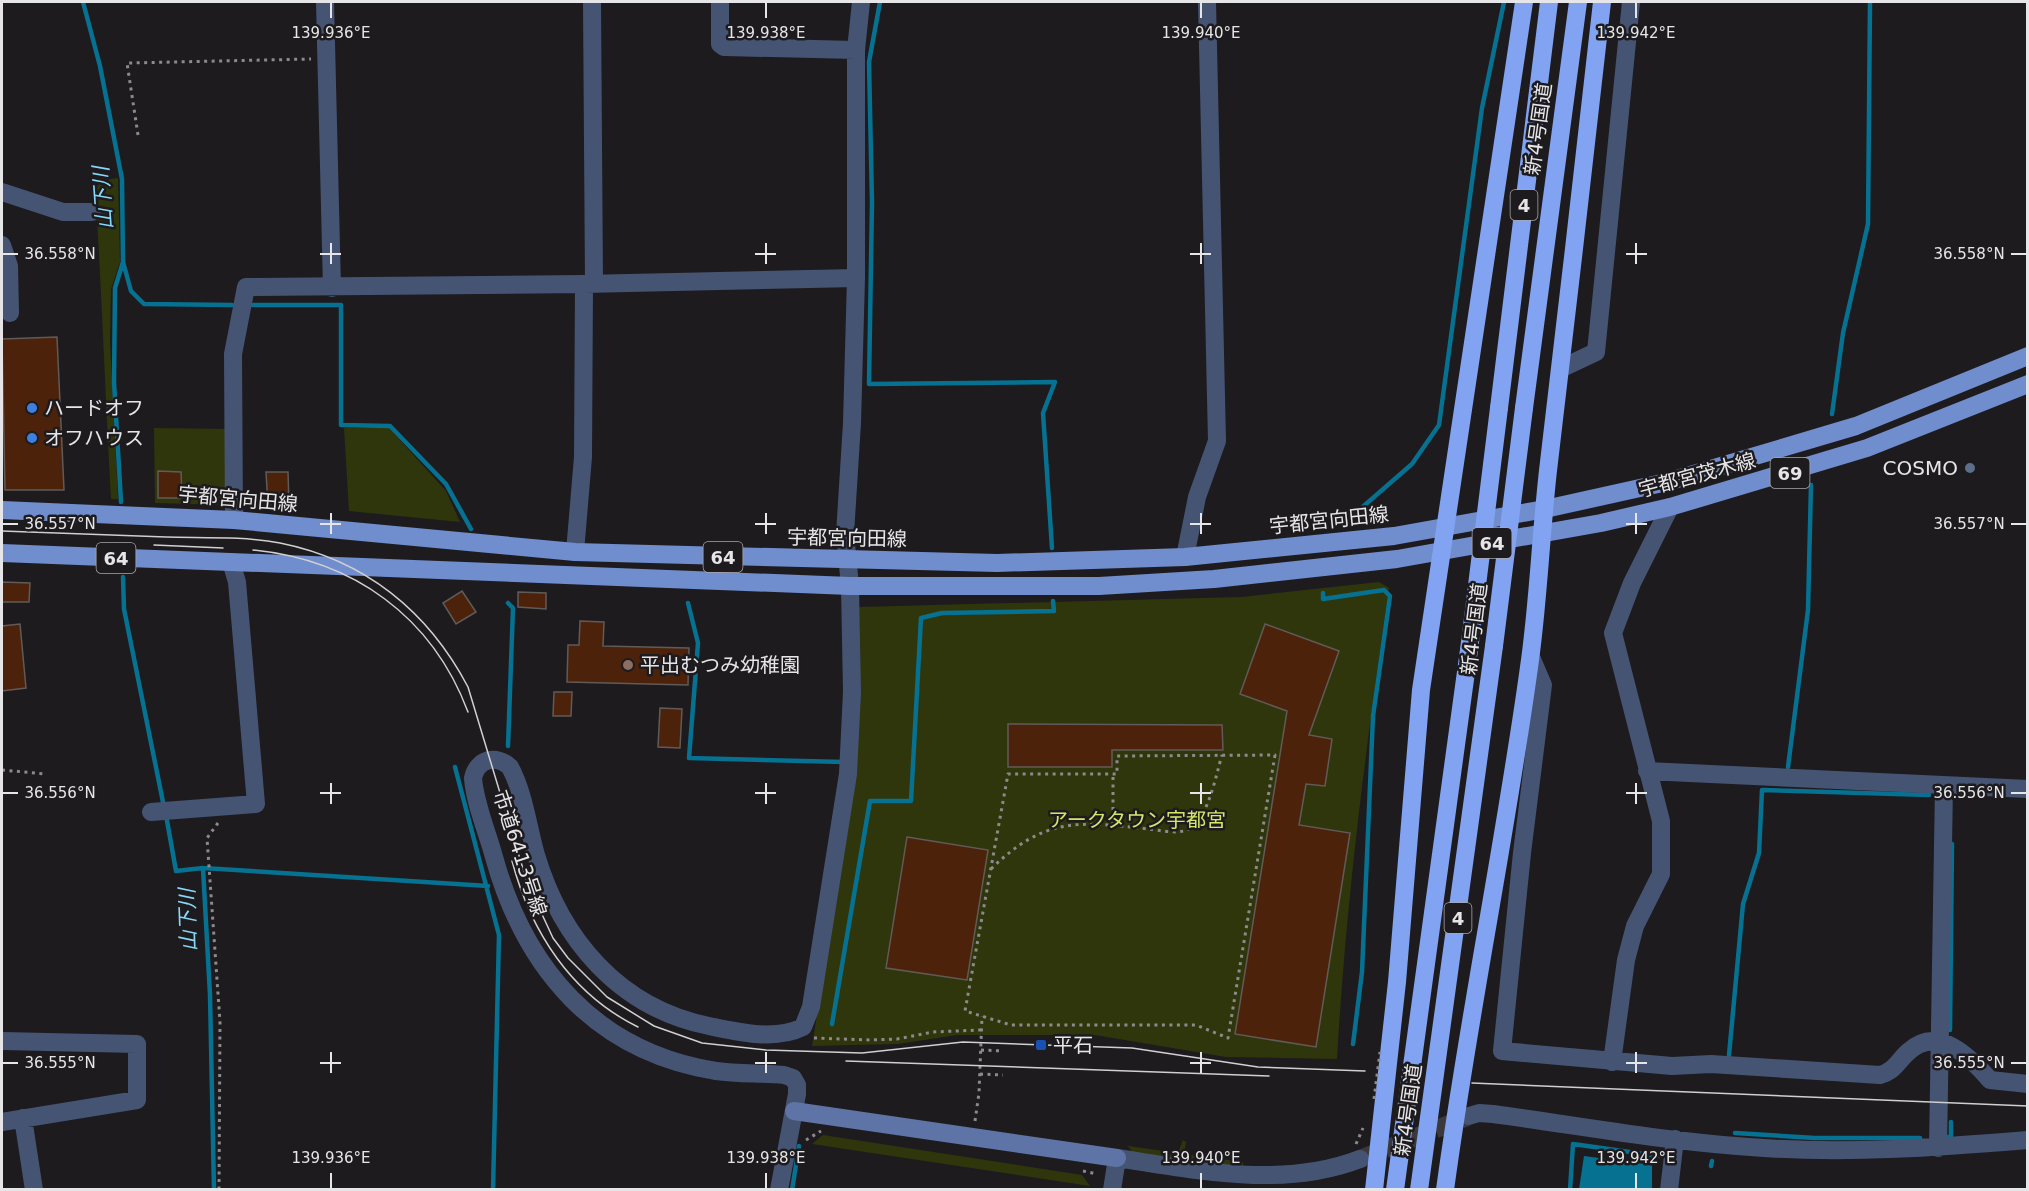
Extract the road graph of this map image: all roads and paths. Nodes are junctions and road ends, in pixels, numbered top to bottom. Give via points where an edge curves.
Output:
1 (325, 2) edge
2 (592, 2) edge
3 (720, 2) edge
4 (861, 2) edge
5 (1207, 2) edge
6 (1524, 2) edge
7 (1550, 2) edge
8 (1578, 2) edge
9 (1602, 2) edge
10 (1630, 2) edge
11 (856, 51) junction
12 (326, 58) junction
13 (138, 135) dead end
14 (2, 192) edge
15 (92, 212) dead end
16 (2, 245) edge
17 (856, 278) junction
18 (589, 284) junction
19 (332, 288) junction
20 (10, 313) dead end
21 (2028, 356) edge
22 (1562, 368) junction
23 (2028, 384) edge
24 (1670, 507) junction
25 (1545, 509) junction
26 (2, 510) edge
27 (234, 520) junction
28 (1445, 527) junction
29 (1544, 534) junction
30 (1441, 551) junction
31 (575, 552) junction
32 (2, 553) edge
33 (1185, 557) junction
34 (846, 561) junction
35 (231, 562) junction
36 (850, 586) junction
37 (1531, 657) junction
38 (1222, 755) junction
39 (2, 770) edge
40 (1647, 771) junction
41 (46, 774) dead end
42 (1113, 774) junction
43 (1944, 786) junction
44 (2028, 789) edge
45 (152, 812) dead end
46 (220, 822) dead end
47 (1113, 825) junction
48 (991, 869) junction
49 (982, 1016) junction
50 (803, 1027) junction
51 (981, 1030) junction
52 (2, 1041) edge
53 (1938, 1042) junction
54 (981, 1050) junction
55 (1003, 1051) dead end
56 (1380, 1052) dead end
57 (1612, 1062) junction
58 (980, 1074) junction
59 (1003, 1075) dead end
60 (2028, 1083) edge
61 (1370, 1109) dead end
62 (794, 1111) junction
63 (1469, 1116) tunnel mouth
64 (22, 1118) junction
65 (1366, 1120) dead end
66 (975, 1121) dead end
67 (2, 1122) edge
68 (1675, 1139) junction
69 (2028, 1140) edge
70 (1938, 1148) junction
71 (1117, 1158) junction
72 (1354, 1162) joint
73 (34, 1190) edge
74 (219, 1190) edge
75 (779, 1190) edge
76 (1112, 1190) edge
77 (1374, 1190) edge
78 (1395, 1190) edge
79 (1419, 1190) edge
80 (1445, 1190) edge
81 (1669, 1190) edge

1 - 12 street
2 - 18 street
3 - 11 street via 720,44 724,47
4 - 11 street
5 - 33 street via 1217,441 1197,497
6 - 28 highway
7 - 78 highway, 新4号国道 / 4, bridge via 1469,650
8 - 79 highway, 新4号国道 / 4, bridge
9 - 22 highway
10 - 22 street via 1596,352
11 - 17 street
12 - 13 path via 127,63
12 - 19 street
14 - 15 street via 63,212
16 - 20 street via 9,266
17 - 18 street
17 - 34 street
18 - 19 street
18 - 31 street via 584,457
19 - 27 street via 246,287 232,354
21 - 25 main road, 宇都宮茂木線 / 69 via 1856,426 1667,482
22 - 25 highway
23 - 24 main road, 宇都宮茂木線 / 69 via 1867,448
24 - 29 main road, 宇都宮茂木線 / 69
24 - 40 street via 1632,583 1614,633
25 - 28 main road, 宇都宮向田線 / 64
25 - 29 highway
26 - 27 main road, 宇都宮向田線 / 64
27 - 31 main road, 宇都宮向田線 / 64
28 - 30 highway
28 - 33 main road, 宇都宮向田線 / 64 via 1394,536
29 - 30 main road, 64
29 - 37 highway
30 - 36 main road, 64 via 1289,573 1174,582
30 - 77 highway via 1421,690 1397,982
31 - 34 main road, 宇都宮向田線 / 64
32 - 35 main road, 64
33 - 34 main road, 宇都宮向田線 / 64 via 997,563
34 - 36 street
35 - 36 main road, 64
35 - 45 street via 237,582 256,804
36 - 50 street via 852,692 848,774 811,1007
37 - 57 street via 1544,685 1502,1051
37 - 80 highway via 1512,792 1463,1055
38 - 42 path via 1117,756 1117,774
38 - 47 path via 1205,811 1189,829 1172,832
38 - 49 path via 1275,756 1228,1038 1196,1025 1011,1025
39 - 41 path
40 - 43 street
40 - 57 street via 1661,821 1661,874 1635,926 1626,960
42 - 47 path
42 - 48 path via 1008,774
43 - 44 street
43 - 53 street
46 - 74 path via 207,838 220,1022
47 - 48 path via 1069,824 1040,832 1013,847
48 - 49 path via 965,1011
49 - 51 path
50 - 51 path via 816,1040 897,1039 933,1032
50 - 62 street, 市道6413号線 via 782,1034 755,1034 692,1023 660,1011 622,987 594,963 559,914 546,885 510,767 497,759 479,764 474,785 497,868 528,944 552,979 589,1015 651,1053 715,1071 793,1078 797,1085
51 - 54 path
52 - 64 street via 137,1044 137,1100
53 - 57 street via 1918,1045 1894,1069 1880,1075
53 - 60 street via 1964,1052 1990,1080
53 - 70 street
54 - 55 path
54 - 58 path
56 - 61 path, bridge
58 - 59 path
58 - 66 path
62 - 71 street
62 - 75 street
63 - 68 street via 1493,1114
64 - 67 street
64 - 73 street
65 - 72 path
68 - 70 street via 1827,1151
68 - 81 street
69 - 70 street
71 - 72 street via 1254,1175 1303,1173
71 - 76 street

